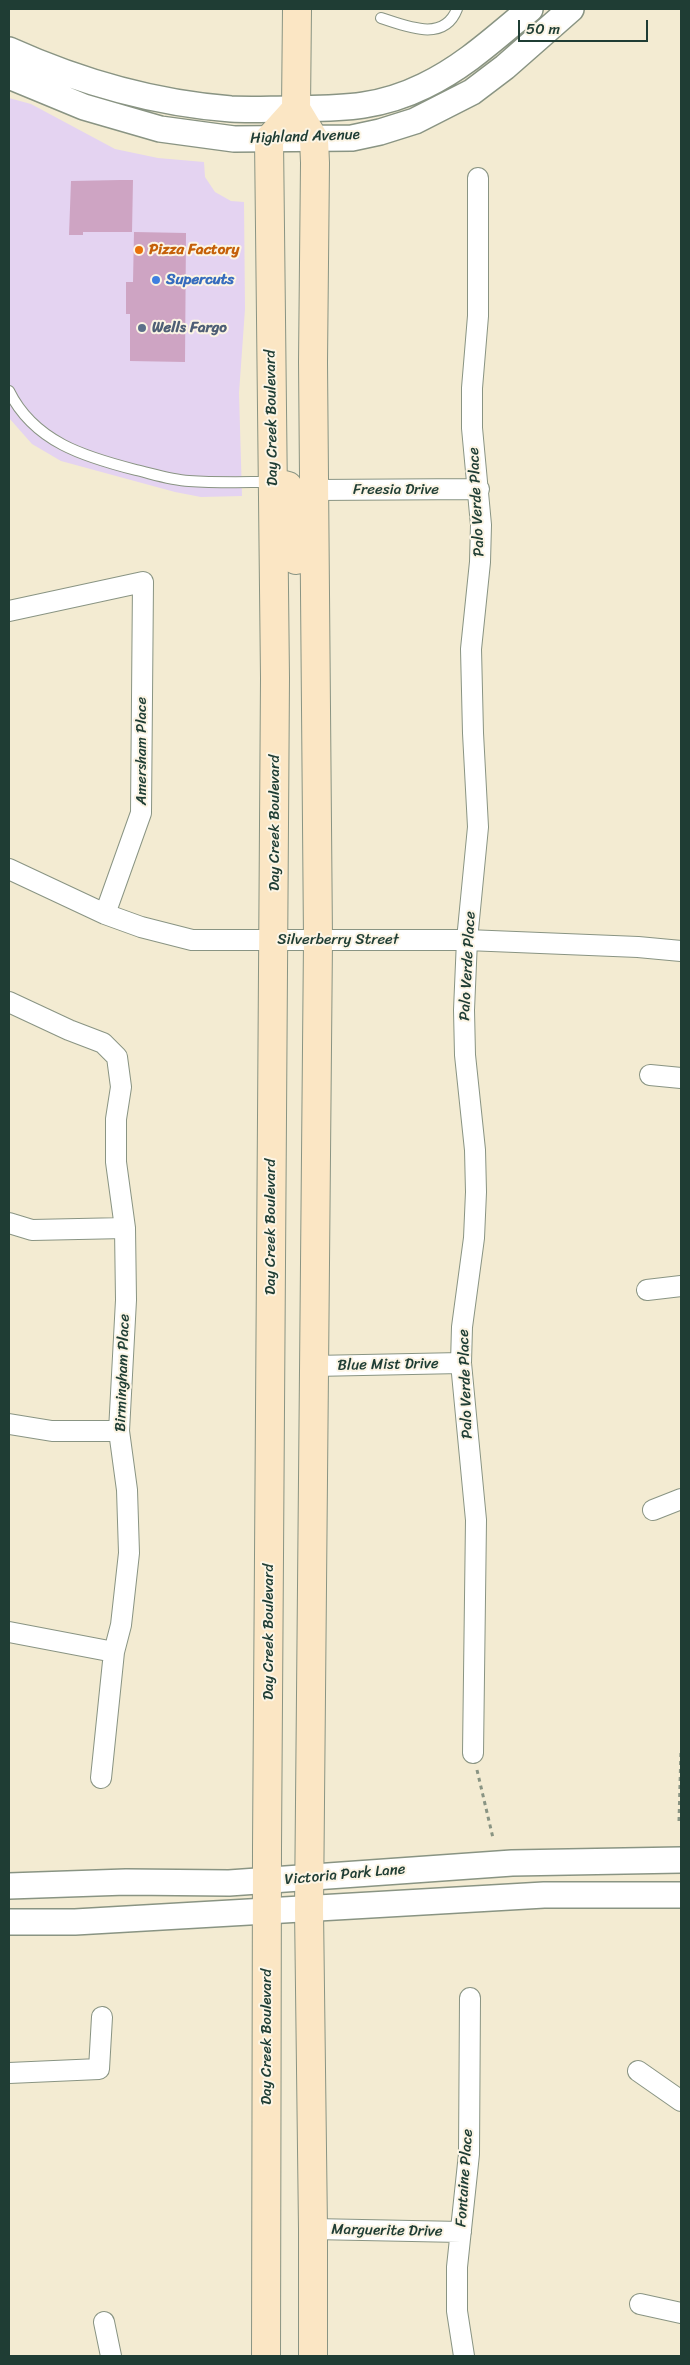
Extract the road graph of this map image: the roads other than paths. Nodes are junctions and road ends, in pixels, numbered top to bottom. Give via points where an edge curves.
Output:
1 (297, 9) edge
2 (457, 9) edge
3 (530, 9) edge
4 (571, 9) edge
5 (382, 18) dead end
6 (9, 50) edge
7 (9, 77) edge
8 (296, 109) junction
9 (314, 139) junction
10 (269, 140) junction
11 (478, 178) dead end
12 (9, 391) edge
13 (272, 482) junction
14 (479, 489) junction
15 (314, 490) junction
16 (9, 611) edge
17 (315, 642) junction
18 (9, 869) edge
19 (105, 914) junction
20 (275, 940) junction
21 (318, 940) junction
22 (468, 940) junction
23 (681, 951) edge
24 (9, 1002) edge
25 (650, 1075) dead end
26 (681, 1078) edge
27 (9, 1223) edge
28 (125, 1228) junction
29 (681, 1286) edge
30 (647, 1290) dead end
31 (462, 1363) junction
32 (314, 1366) junction
33 (9, 1424) edge
34 (119, 1431) junction
35 (681, 1499) edge
36 (653, 1510) dead end
37 (9, 1632) edge
38 (114, 1652) junction
39 (473, 1753) road end
40 (101, 1778) dead end
41 (681, 1860) edge
42 (310, 1878) junction
43 (268, 1881) junction
44 (9, 1886) edge
45 (681, 1895) edge
46 (309, 1909) junction
47 (267, 1911) junction
48 (9, 1922) edge
49 (470, 1998) dead end
50 (102, 2017) dead end
51 (638, 2071) dead end
52 (9, 2073) edge
53 (681, 2101) edge
54 (314, 2229) junction
55 (461, 2232) junction
56 (640, 2304) dead end
57 (681, 2314) edge
58 (104, 2322) dead end
59 (111, 2356) edge
60 (266, 2356) edge
61 (312, 2356) edge
62 (464, 2356) edge

1 - 8 main road
2 - 5 lane via 446,24 421,31
3 - 8 street, Highland Avenue via 454,70 393,99 356,108
4 - 9 street, Highland Avenue via 490,80 438,111 380,132 352,138
6 - 8 street, Highland Avenue via 82,79 167,101 233,109
7 - 10 street, Highland Avenue via 84,107 160,129
8 - 9 main road
8 - 10 main road
9 - 10 street, Highland Avenue
9 - 15 main road
10 - 13 main road, Day Creek Boulevard
11 - 14 street, Palo Verde Place via 478,316 472,428
12 - 13 lane via 15,404 33,425 77,453 188,481
13 - 17 main road via 288,486 294,497 299,625
13 - 20 main road, Day Creek Boulevard
14 - 15 street, Freesia Drive
14 - 22 street, Palo Verde Place via 480,562 471,649 478,828
15 - 17 main road
16 - 19 street, Amersham Place via 143,582 141,812
17 - 21 main road
18 - 19 street, Silverberry Street
19 - 20 street, Silverberry Street via 192,940
20 - 21 street, Silverberry Street
20 - 43 main road, Day Creek Boulevard
21 - 22 street, Silverberry Street
21 - 32 main road
22 - 23 street, Silverberry Street
22 - 31 street, Palo Verde Place via 465,1055 476,1192 474,1238 462,1327
24 - 28 street, Birmingham Place via 103,1043 117,1057 121,1087 116,1119 116,1162
25 - 26 street
27 - 28 street via 32,1230
28 - 34 street, Birmingham Place via 126,1300
29 - 30 street
31 - 32 street, Blue Mist Drive
31 - 39 street, Palo Verde Place via 476,1520
32 - 42 main road
33 - 34 street via 52,1431
34 - 38 street, Birmingham Place via 127,1490 129,1553 121,1625
35 - 36 street
37 - 38 street
38 - 40 street, Birmingham Place
41 - 42 street, Victoria Park Lane via 512,1862
42 - 43 street, Victoria Park Lane
42 - 46 main road
43 - 44 street, Victoria Park Lane
43 - 47 main road, Day Creek Boulevard
45 - 46 street, Victoria Park Lane via 544,1895
46 - 47 street, Victoria Park Lane
46 - 54 main road
47 - 48 street, Victoria Park Lane via 75,1922
47 - 60 main road, Day Creek Boulevard
49 - 55 street, Fontaine Place via 469,2154
50 - 52 street via 99,2069
51 - 53 street
54 - 55 street, Marguerite Drive
54 - 61 main road
55 - 62 street, Fontaine Place via 457,2311
56 - 57 street
58 - 59 street

